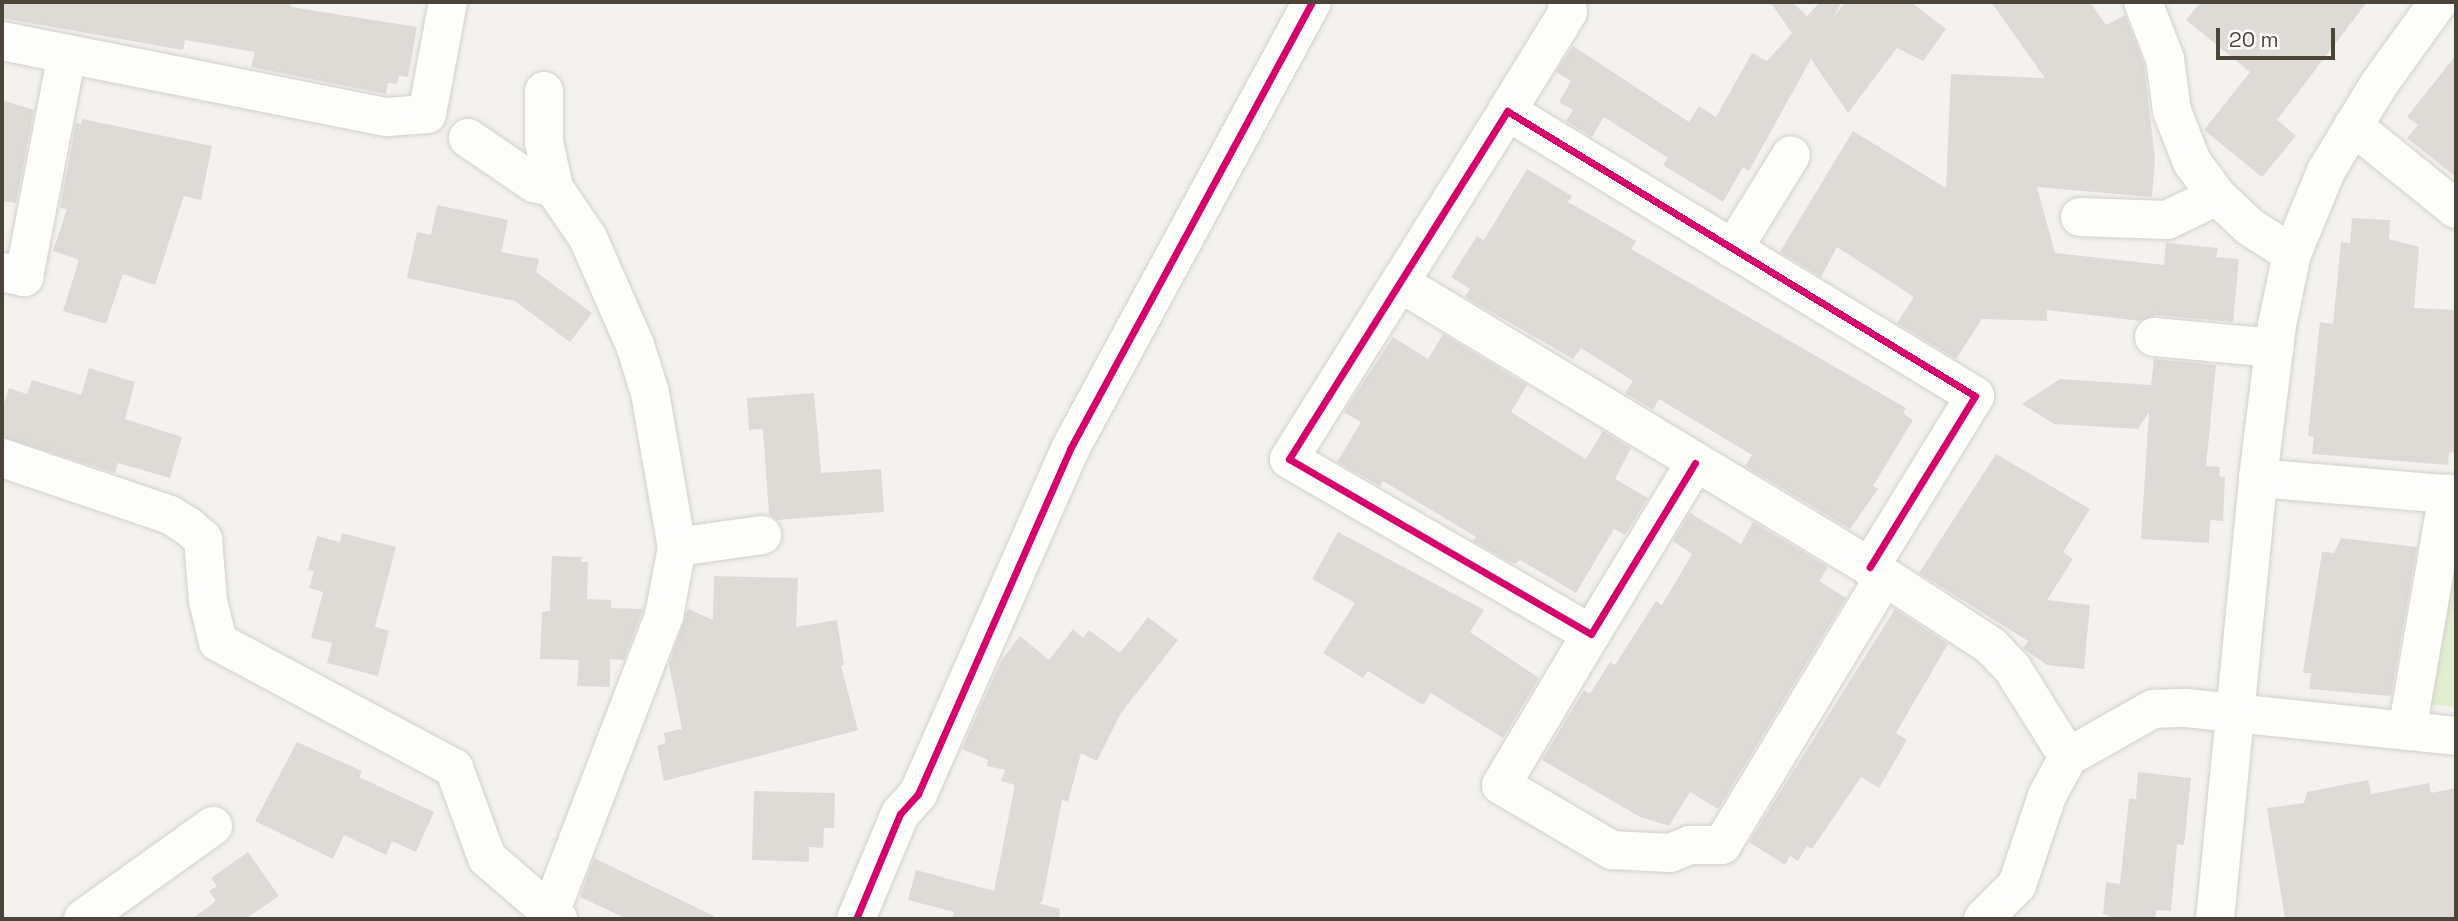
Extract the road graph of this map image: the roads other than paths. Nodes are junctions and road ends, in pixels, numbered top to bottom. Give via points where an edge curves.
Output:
1 (448, 2) edge
2 (1312, 2) edge
3 (1567, 2) edge
4 (2143, 2) edge
5 (2438, 2) edge
6 (2, 41) edge
7 (67, 54) junction
8 (544, 91) dead end
9 (1507, 111) junction
10 (2353, 126) junction
11 (468, 138) dead end
12 (1791, 155) dead end
13 (554, 188) junction
14 (2217, 196) junction
15 (2456, 209) edge
16 (2080, 217) dead end
17 (1733, 248) junction
18 (2292, 254) junction
19 (2, 272) edge
20 (1402, 284) junction
21 (2154, 337) dead end
22 (2275, 348) junction
23 (2, 458) edge
24 (1695, 463) junction
25 (2258, 478) junction
26 (2452, 495) edge
27 (762, 535) dead end
28 (677, 547) junction
29 (1877, 573) junction
30 (1591, 634) junction
31 (2238, 714) junction
32 (2407, 730) junction
33 (2456, 736) edge
34 (2068, 757) junction
35 (213, 826) dead end
36 (554, 916) edge
37 (83, 919) edge
38 (857, 919) edge
39 (1983, 919) edge
40 (2215, 919) edge

1 - 7 street via 427,114 387,117
2 - 38 street via 1070,449 918,794 900,814
3 - 9 street via 1568,12
4 - 14 street via 2165,59 2179,137
5 - 10 street
6 - 7 street
7 - 19 street via 24,277
8 - 13 street via 544,142
9 - 17 street
9 - 20 street
10 - 15 street
10 - 18 street via 2326,171
11 - 13 street via 534,183
12 - 17 street
13 - 28 street via 588,238 635,345 654,412
14 - 16 street via 2167,220
14 - 18 street via 2250,227
17 - 29 street via 1975,396
18 - 22 street
20 - 24 street
20 - 30 street via 1290,459
21 - 22 street
22 - 25 street
23 - 36 street via 170,515 189,527 203,539 208,601 218,642 454,768 487,858
24 - 29 street
24 - 30 street
25 - 26 street
25 - 31 street
26 - 32 street
27 - 28 street
28 - 36 street via 664,616
29 - 30 street via 1721,845 1690,845 1670,853 1612,850 1501,785
29 - 34 street via 1991,646 2012,668
31 - 32 street
31 - 34 street via 2153,709
31 - 40 street
32 - 33 street
34 - 39 street via 2047,796 2017,885
35 - 37 street

